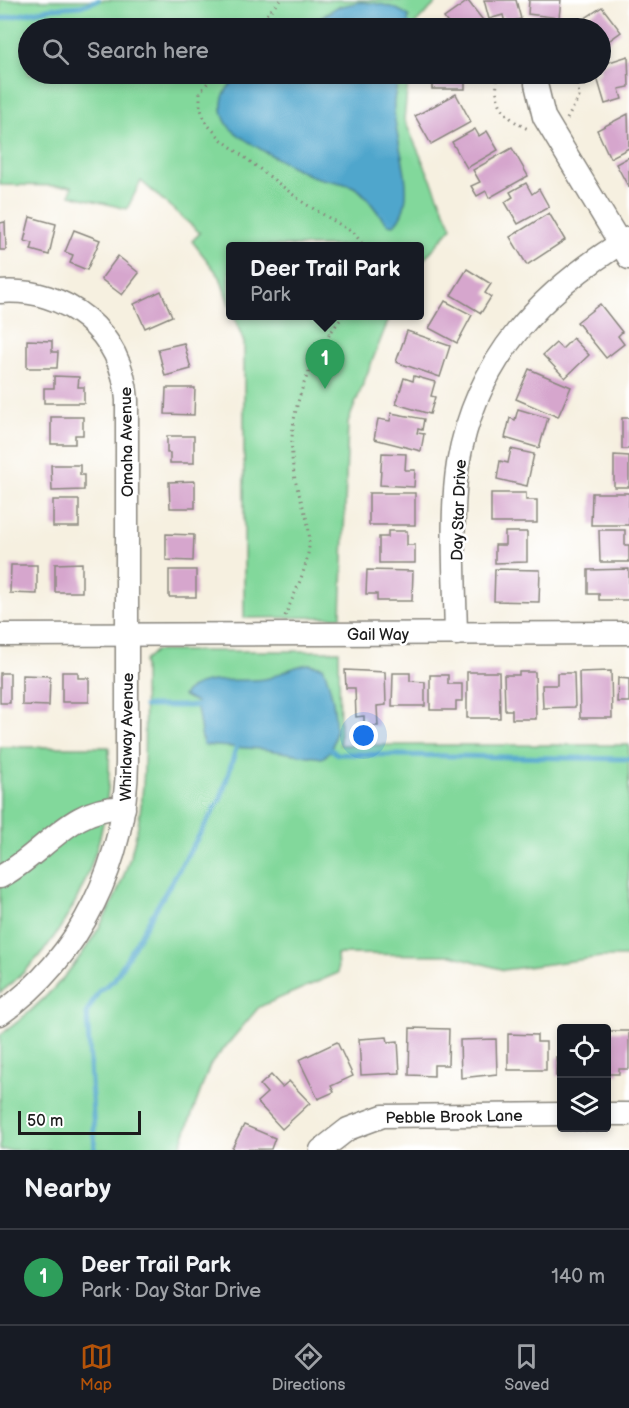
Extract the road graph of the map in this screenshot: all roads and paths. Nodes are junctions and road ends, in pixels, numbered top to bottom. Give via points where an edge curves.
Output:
1 (280, 0) edge
2 (264, 18) edge
3 (206, 84) edge
4 (536, 84) dead end
5 (578, 84) edge
6 (566, 123) dead end
7 (361, 242) edge
8 (626, 247) edge
9 (0, 292) edge
10 (323, 320) edge
11 (339, 320) edge
12 (329, 333) junction
13 (284, 619) dead end
14 (629, 633) edge
15 (456, 634) junction
16 (0, 635) edge
17 (127, 635) junction
18 (124, 808) junction
19 (0, 877) edge
20 (0, 1014) edge
21 (557, 1114) edge
22 (611, 1114) edge
23 (629, 1114) edge
24 (321, 1150) edge

1 - 2 path
3 - 7 path via 199,100 202,116 211,129 304,203 354,233
4 - 8 street via 544,117
5 - 6 path via 579,96
8 - 15 street, Day Star Drive via 564,282 532,312 503,350 480,391 458,466
9 - 17 street, Omaha Avenue via 36,294 74,308 103,335 122,369 127,400
10 - 12 path
11 - 12 path
12 - 13 path via 304,381 294,424 294,475 308,528 309,548
14 - 15 street, Gail Way
15 - 17 street, Gail Way
16 - 17 street, Gail Way
17 - 18 street, Whirlaway Avenue
18 - 19 street via 99,809 78,818
18 - 20 street, Whirlaway Avenue via 108,874 85,920 45,974
21 - 24 street, Pebble Brook Lane via 383,1116 348,1129
22 - 23 street

